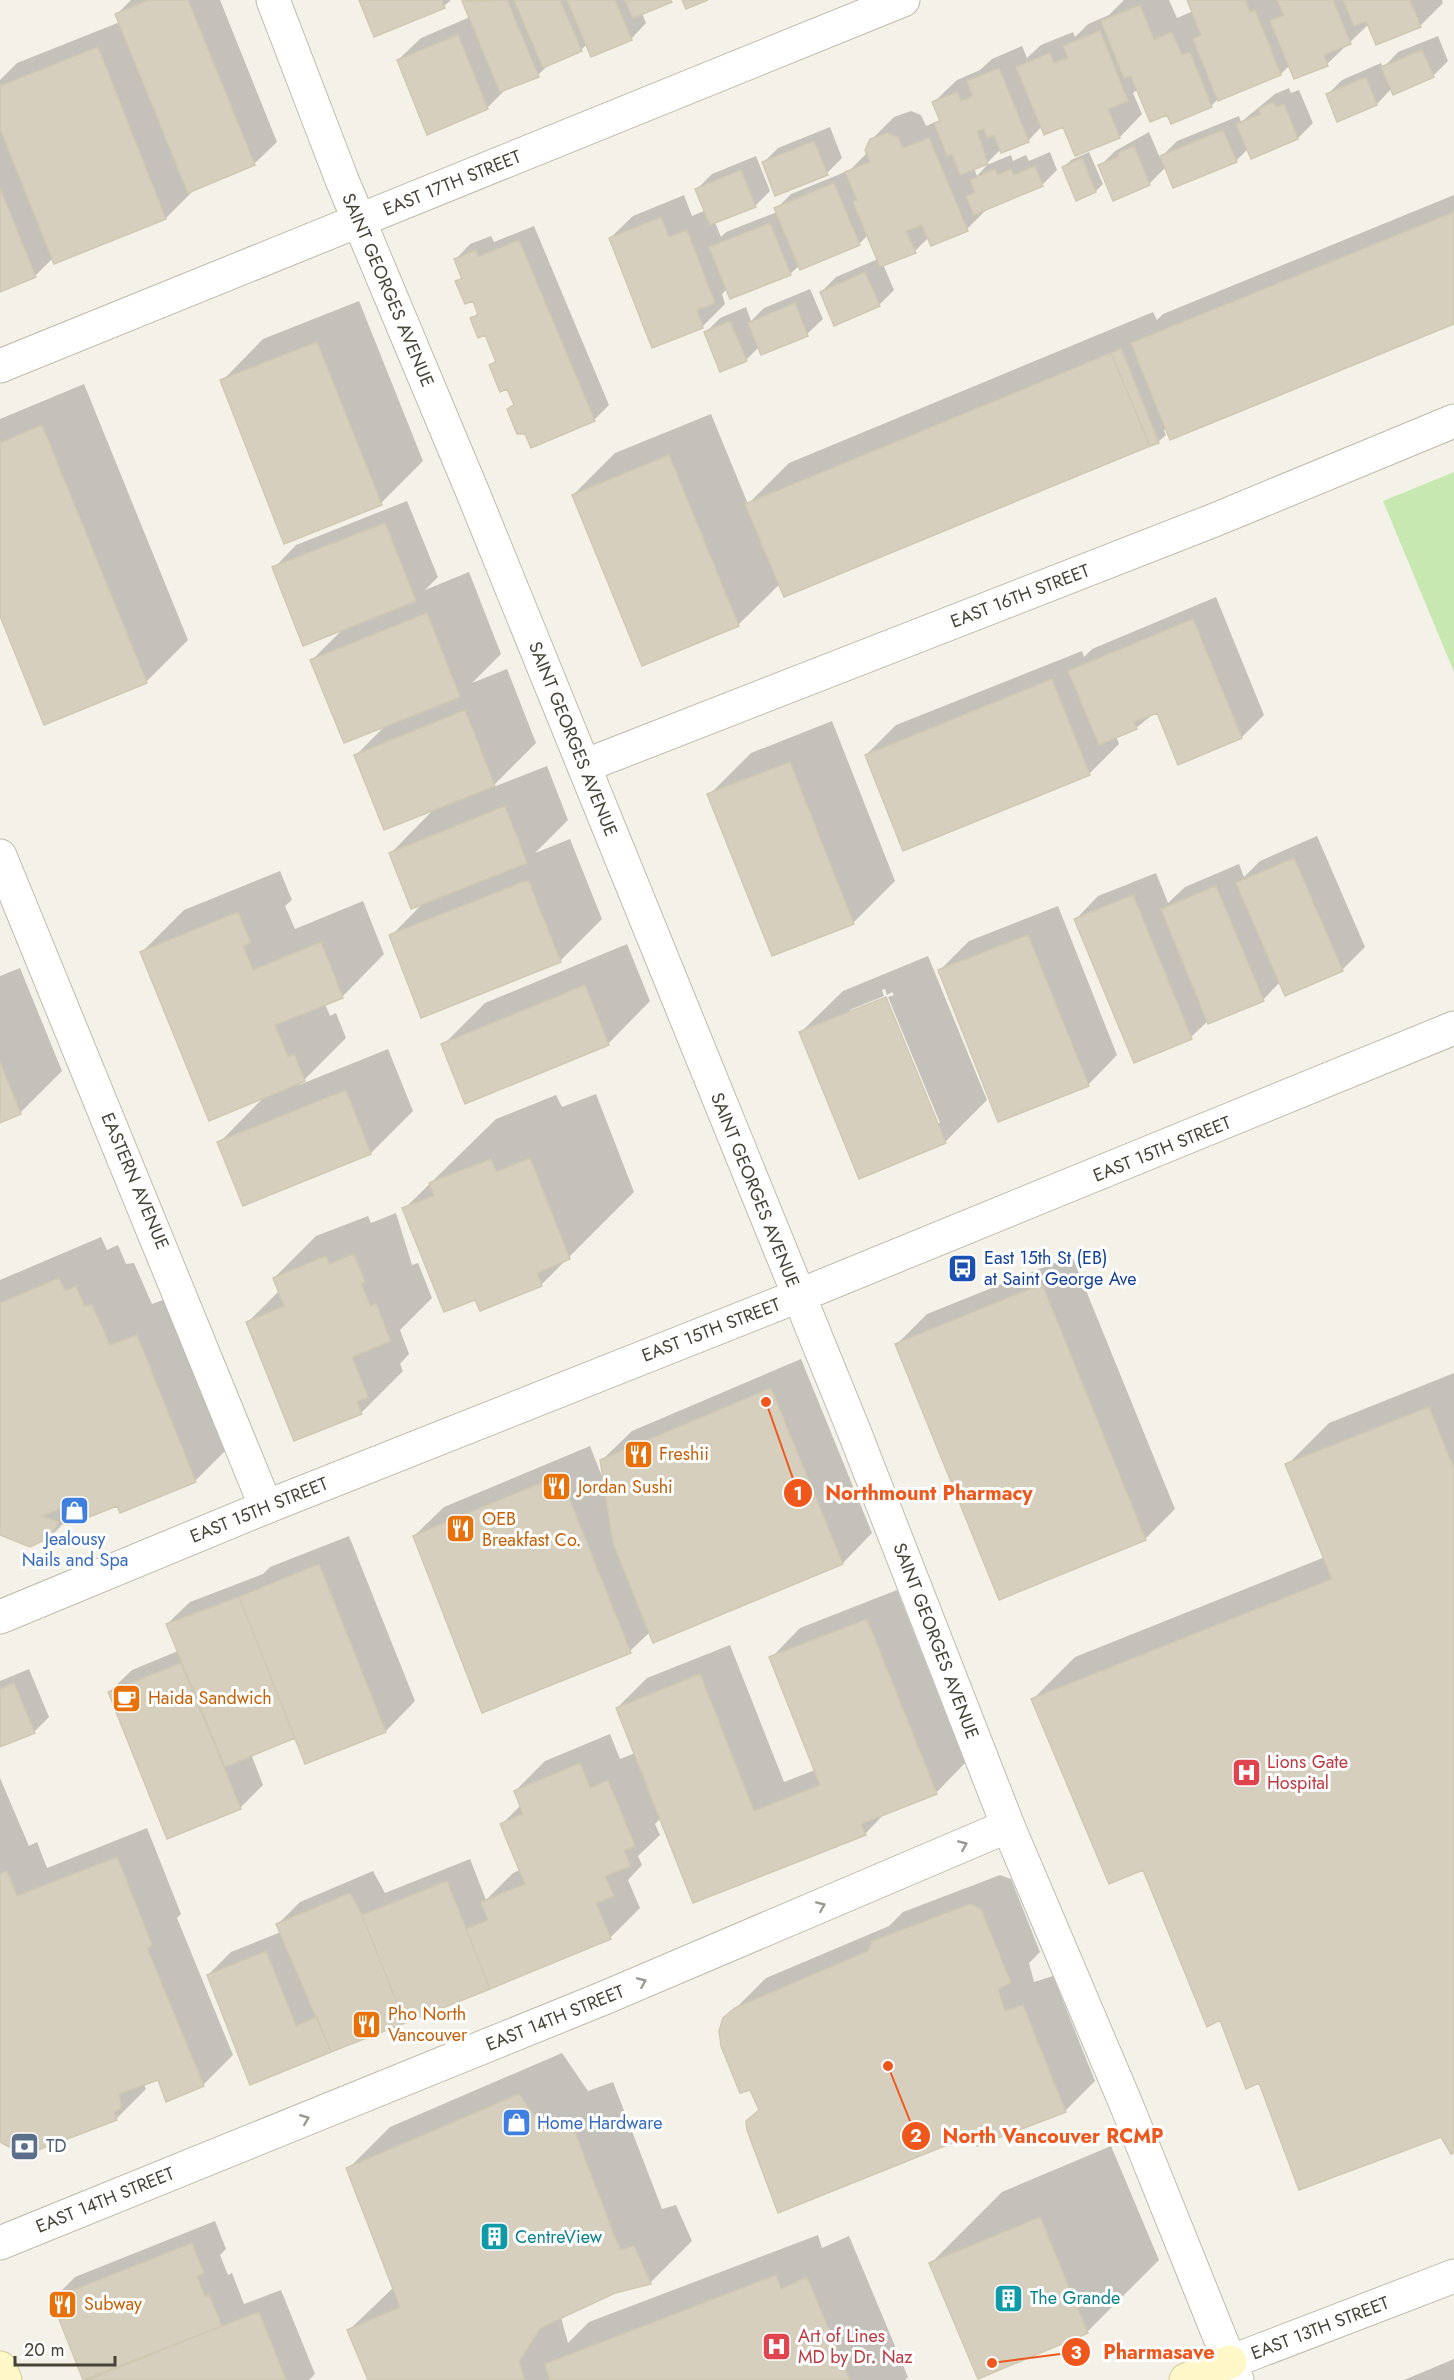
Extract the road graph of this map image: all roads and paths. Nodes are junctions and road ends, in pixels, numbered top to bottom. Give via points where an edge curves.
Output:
1 (273, 0) edge
2 (903, 0) edge
3 (359, 220) junction
4 (0, 366) edge
5 (1454, 421) edge
6 (584, 766) junction
7 (0, 856) edge
8 (1454, 1028) edge
9 (798, 1296) junction
10 (267, 1507) junction
11 (0, 1617) edge
12 (1008, 1826) junction
13 (0, 2243) edge
14 (1454, 2276) edge
15 (0, 2368) edge
16 (1233, 2371) edge
17 (5, 2380) edge
18 (1185, 2380) edge

1 - 3 street, SAINT GEORGES AVENUE
2 - 3 street, EAST 17TH STREET
3 - 4 street, EAST 17TH STREET
3 - 6 street, SAINT GEORGES AVENUE
5 - 6 street, EAST 16TH STREET via 1212,521
6 - 9 street, SAINT GEORGES AVENUE
7 - 10 street, EASTERN AVENUE
8 - 9 street, EAST 15TH STREET
9 - 10 street, EAST 15TH STREET
9 - 12 street, SAINT GEORGES AVENUE
10 - 11 street, EAST 15TH STREET
13 -> 12 street, EAST 14TH STREET via 604,1998
12 - 16 street, SAINT GEORGES AVENUE
14 - 16 street, EAST 13TH STREET
15 - 17 main road
16 - 18 main road, EAST 13TH STREET

